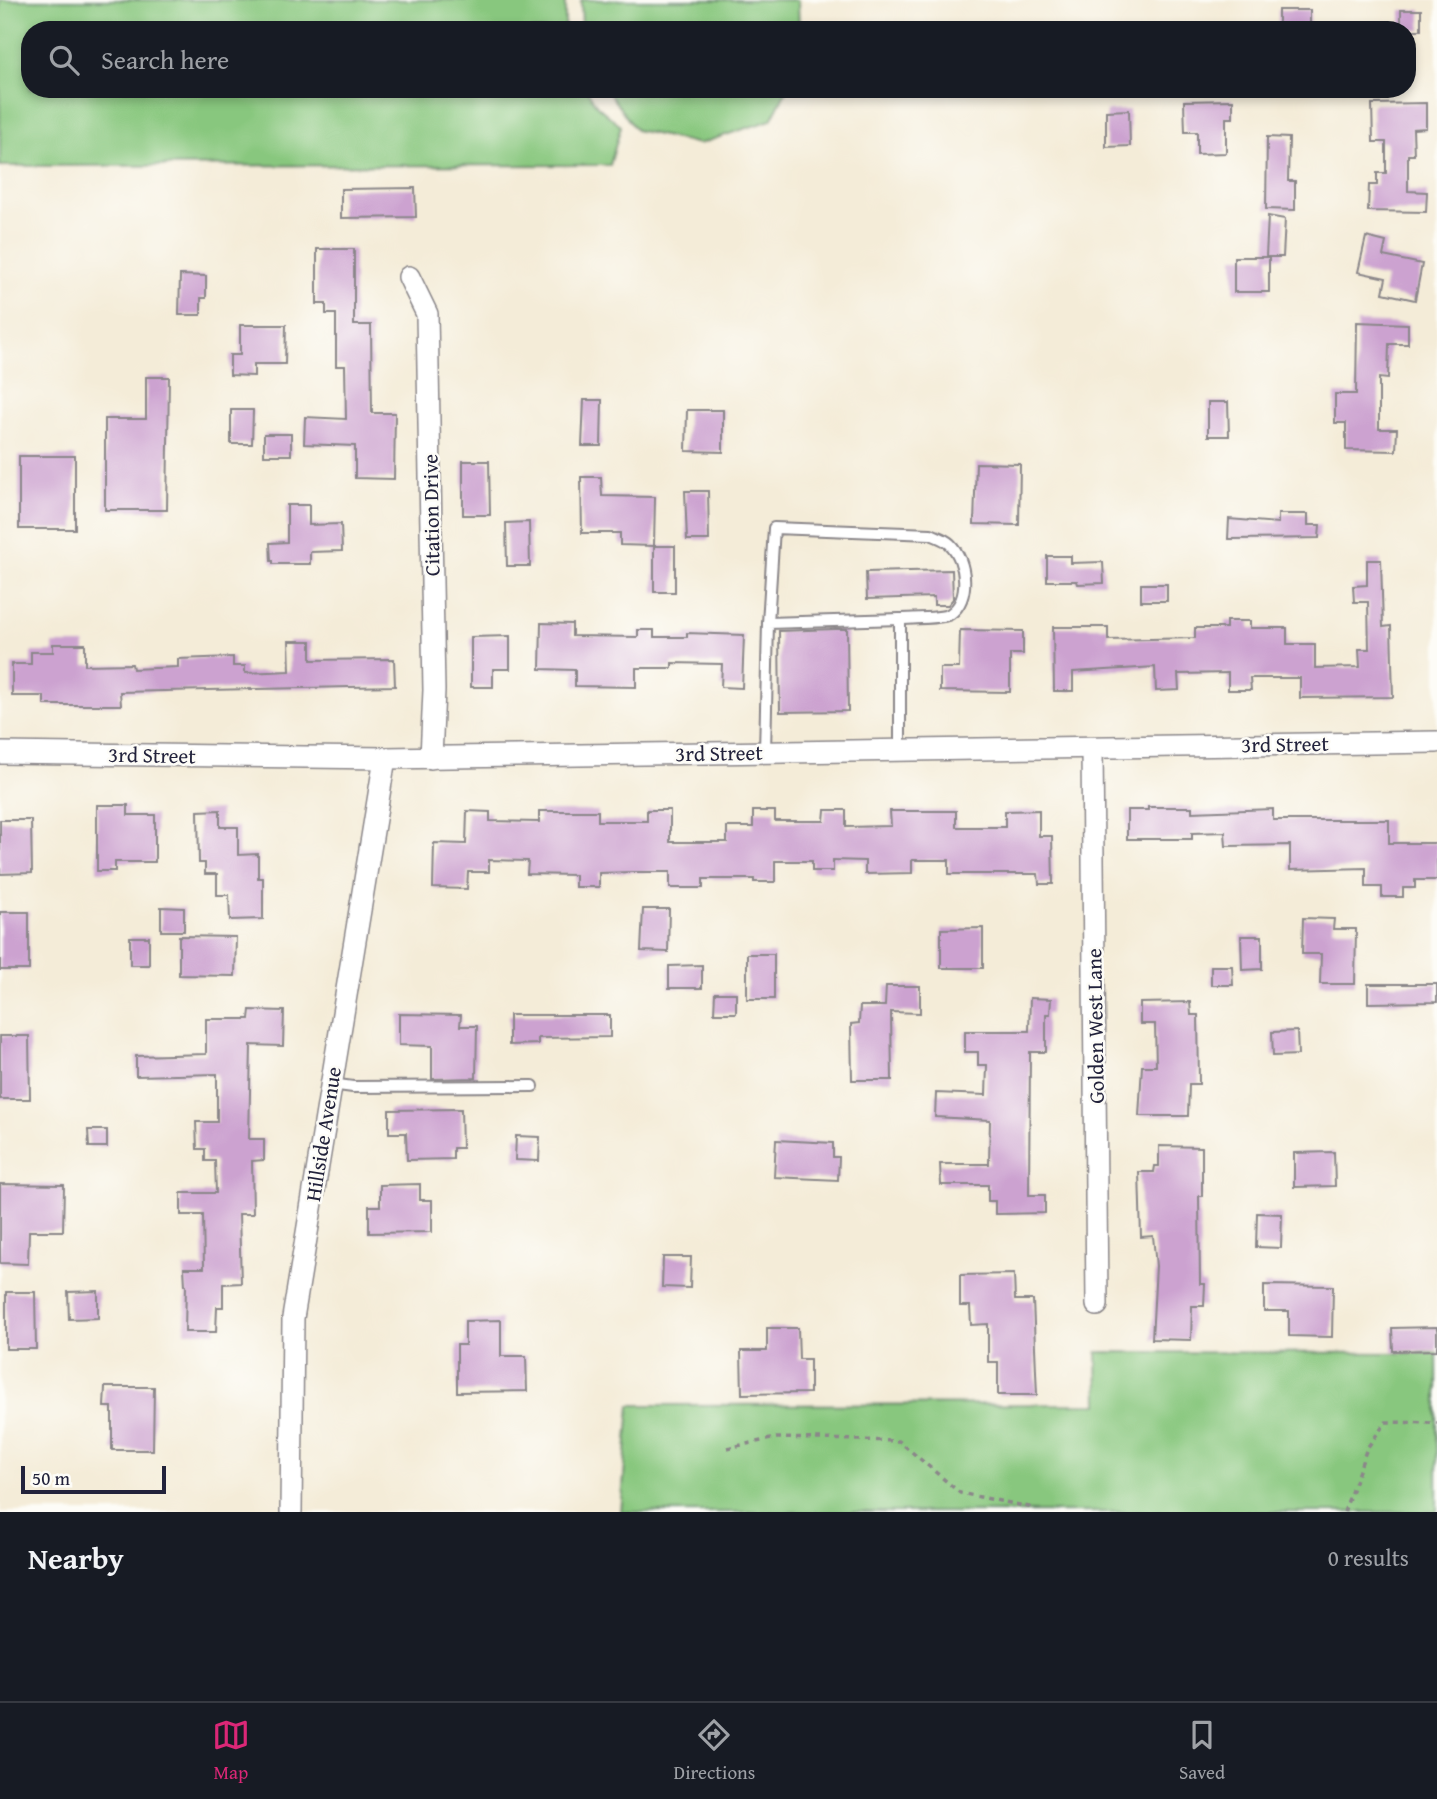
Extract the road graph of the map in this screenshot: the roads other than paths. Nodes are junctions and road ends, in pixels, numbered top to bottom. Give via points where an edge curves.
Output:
1 (409, 278) dead end
2 (900, 619) junction
3 (768, 623) junction
4 (1437, 742) edge
5 (1092, 747) junction
6 (901, 750) junction
7 (765, 752) junction
8 (0, 753) edge
9 (385, 758) junction
10 (430, 758) junction
11 (331, 1084) junction
12 (533, 1086) dead end
13 (1097, 1305) dead end
14 (291, 1512) edge

1 - 10 street, Citation Drive via 427,314 434,690
2 - 3 lane
2 - 3 lane via 948,616 961,604 964,578 958,554 949,542 931,534 774,528
2 - 6 lane
3 - 7 lane
4 - 5 street, 3rd Street
5 - 6 street, 3rd Street
5 - 13 street, Golden West Lane
6 - 7 street, 3rd Street
7 - 10 street, 3rd Street
8 - 9 street, 3rd Street
9 - 10 street, 3rd Street
9 - 11 street, Hillside Avenue
11 - 12 lane
11 - 14 street, Hillside Avenue via 293,1318

